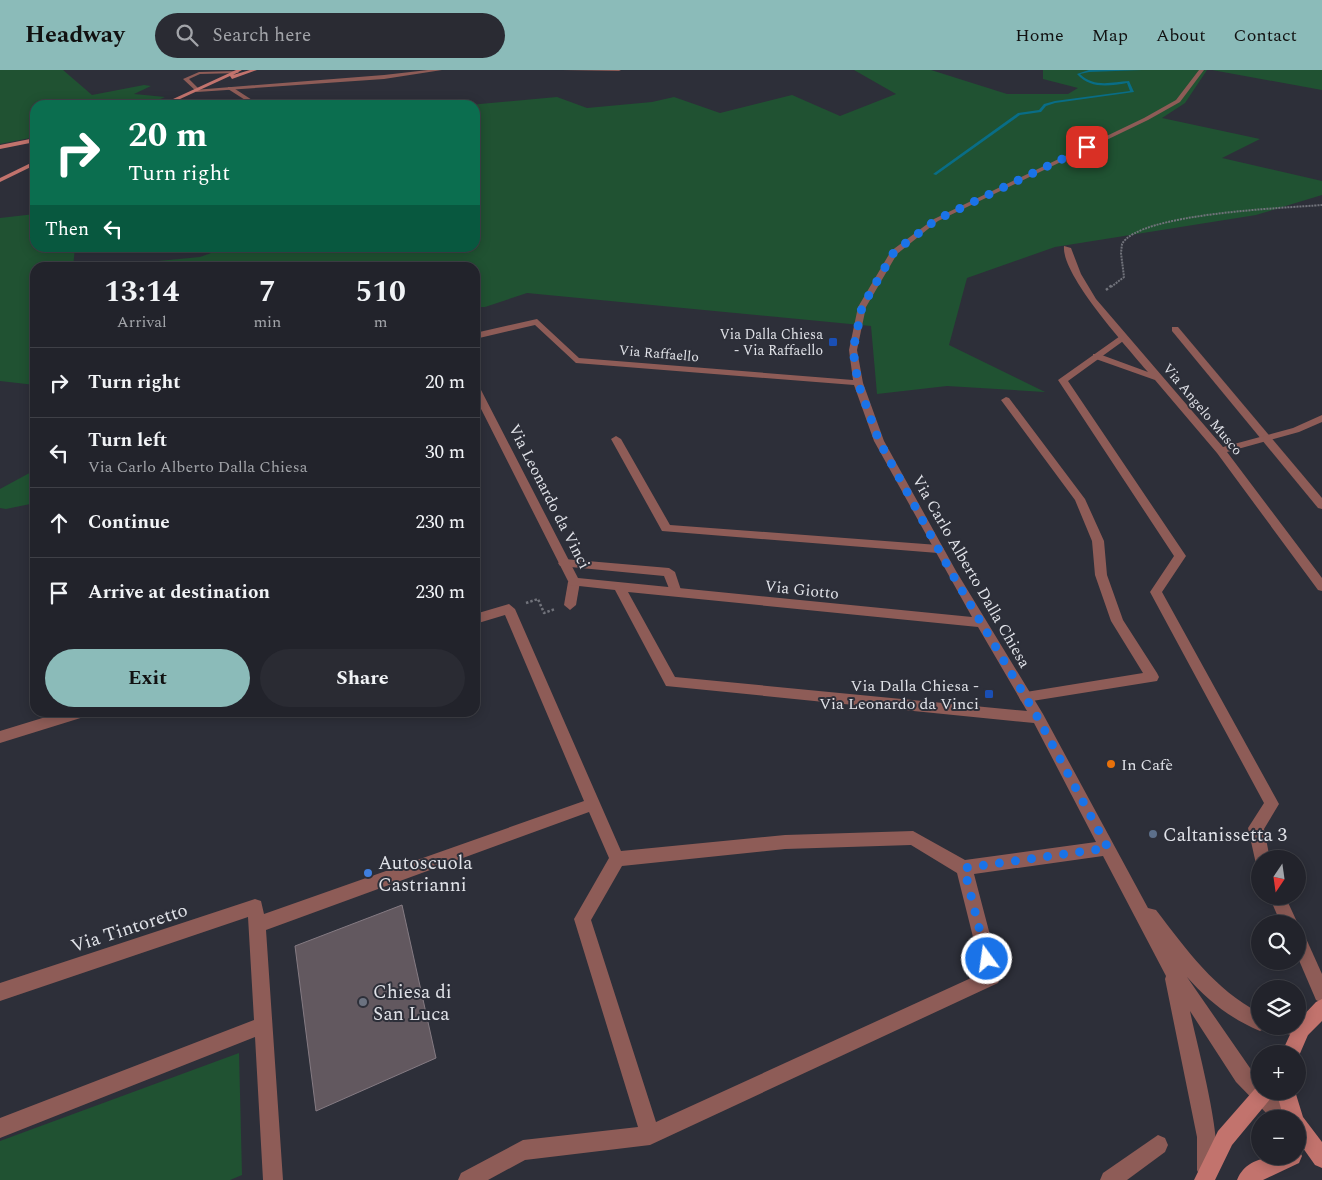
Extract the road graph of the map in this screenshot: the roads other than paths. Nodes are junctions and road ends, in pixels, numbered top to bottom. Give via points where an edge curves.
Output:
1 (255, 70) edge
2 (440, 70) edge
3 (564, 70) edge
4 (619, 70) edge
5 (1202, 70) edge
6 (238, 71) edge
7 (208, 85) junction
8 (230, 88) junction
9 (197, 90) junction
10 (174, 100) edge
11 (249, 100) edge
12 (30, 141) edge
13 (0, 147) edge
14 (30, 166) edge
15 (0, 180) edge
16 (1067, 248) dead end
17 (1175, 329) dead end
18 (480, 335) edge
19 (1123, 337) junction
20 (1096, 356) junction
21 (1162, 380) junction
22 (858, 383) junction
23 (480, 398) edge
24 (1006, 400) dead end
25 (1322, 418) edge
26 (1267, 437) junction
27 (616, 439) dead end
28 (1222, 450) junction
29 (1322, 505) edge
30 (938, 549) junction
31 (564, 563) junction
32 (574, 582) junction
33 (619, 587) junction
34 (1322, 587) edge
35 (676, 593) junction
36 (570, 605) road end
37 (480, 618) edge
38 (982, 623) junction
39 (1026, 697) junction
40 (66, 717) edge
41 (1038, 718) junction
42 (0, 737) edge
43 (594, 804) junction
44 (1108, 848) junction
45 (1260, 850) edge
46 (617, 859) junction
47 (964, 868) junction
48 (1128, 886) junction
49 (257, 925) junction
50 (1306, 958) edge
51 (1173, 972) junction
52 (0, 992) edge
53 (1322, 994) edge
54 (1322, 1008) edge
55 (1251, 1018) edge
56 (1306, 1019) edge
57 (263, 1025) junction
58 (1251, 1083) edge
59 (1256, 1100) edge
60 (1268, 1100) edge
61 (1278, 1110) edge
62 (0, 1128) edge
63 (650, 1135) junction
64 (1306, 1142) edge
65 (1158, 1144) dead end
66 (1312, 1154) edge
67 (1271, 1165) edge
68 (1205, 1177) edge
69 (273, 1180) edge
70 (468, 1180) edge
71 (1110, 1180) edge
72 (1247, 1180) edge

1 - 7 main road
2 - 8 street
3 - 4 street
5 - 22 street, Via Carlo Alberto Dalla Chiesa via 1178,101 936,220 894,252 862,307 853,350
6 - 7 main road
6 - 9 street via 199,73 186,79
7 - 9 main road
8 - 9 street
8 - 11 street
9 - 10 main road
12 - 13 main road
14 - 15 main road
16 - 19 street, Via Angelo Musco via 1094,300
17 - 26 street
18 - 22 street, Via Raffaello via 537,322 576,360
19 - 20 street
19 - 21 street, Via Angelo Musco
20 - 21 street
20 - 45 street via 1063,380 1180,556 1156,592 1272,804 1256,828
21 - 28 street, Via Angelo Musco
22 - 30 street, Via Carlo Alberto Dalla Chiesa via 879,441
23 - 31 street, Via Leonardo da Vinci
24 - 39 street via 1080,499 1098,541 1101,574 1117,621 1152,677
25 - 26 street via 1296,430
26 - 28 street
26 - 29 street
27 - 30 street via 666,528
28 - 34 street, Via Angelo Musco
30 - 38 street, Via Carlo Alberto Dalla Chiesa
31 - 32 street, Via Leonardo da Vinci
31 - 35 street via 669,572
32 - 33 street, Via Leonardo da Vinci
32 - 36 street
33 - 35 street, Via Giotto
33 - 41 street via 671,682
35 - 38 street, Via Giotto
37 - 43 street via 509,609
38 - 39 street, Via Carlo Alberto Dalla Chiesa
39 - 41 street, Via Carlo Alberto Dalla Chiesa
40 - 42 street
41 - 44 street, Via Carlo Alberto Dalla Chiesa
43 - 46 street
43 - 49 street
44 - 47 street
44 - 48 street, Via Carlo Alberto Dalla Chiesa
46 - 47 street via 785,842 913,838
46 - 63 street via 582,919
47 - 63 street via 992,978
48 - 51 street, Via Carlo Alberto Dalla Chiesa
48 - 55 street via 1213,993
49 - 52 street, Via Tintoretto via 255,907
49 - 57 street
50 - 53 street
51 - 58 street
51 - 68 street via 1207,1137
54 - 56 main road
57 - 62 street
57 - 69 street
59 - 68 main road via 1225,1138
60 - 61 street
63 - 70 street via 523,1150
64 - 66 main road
65 - 71 street
67 - 72 main road

